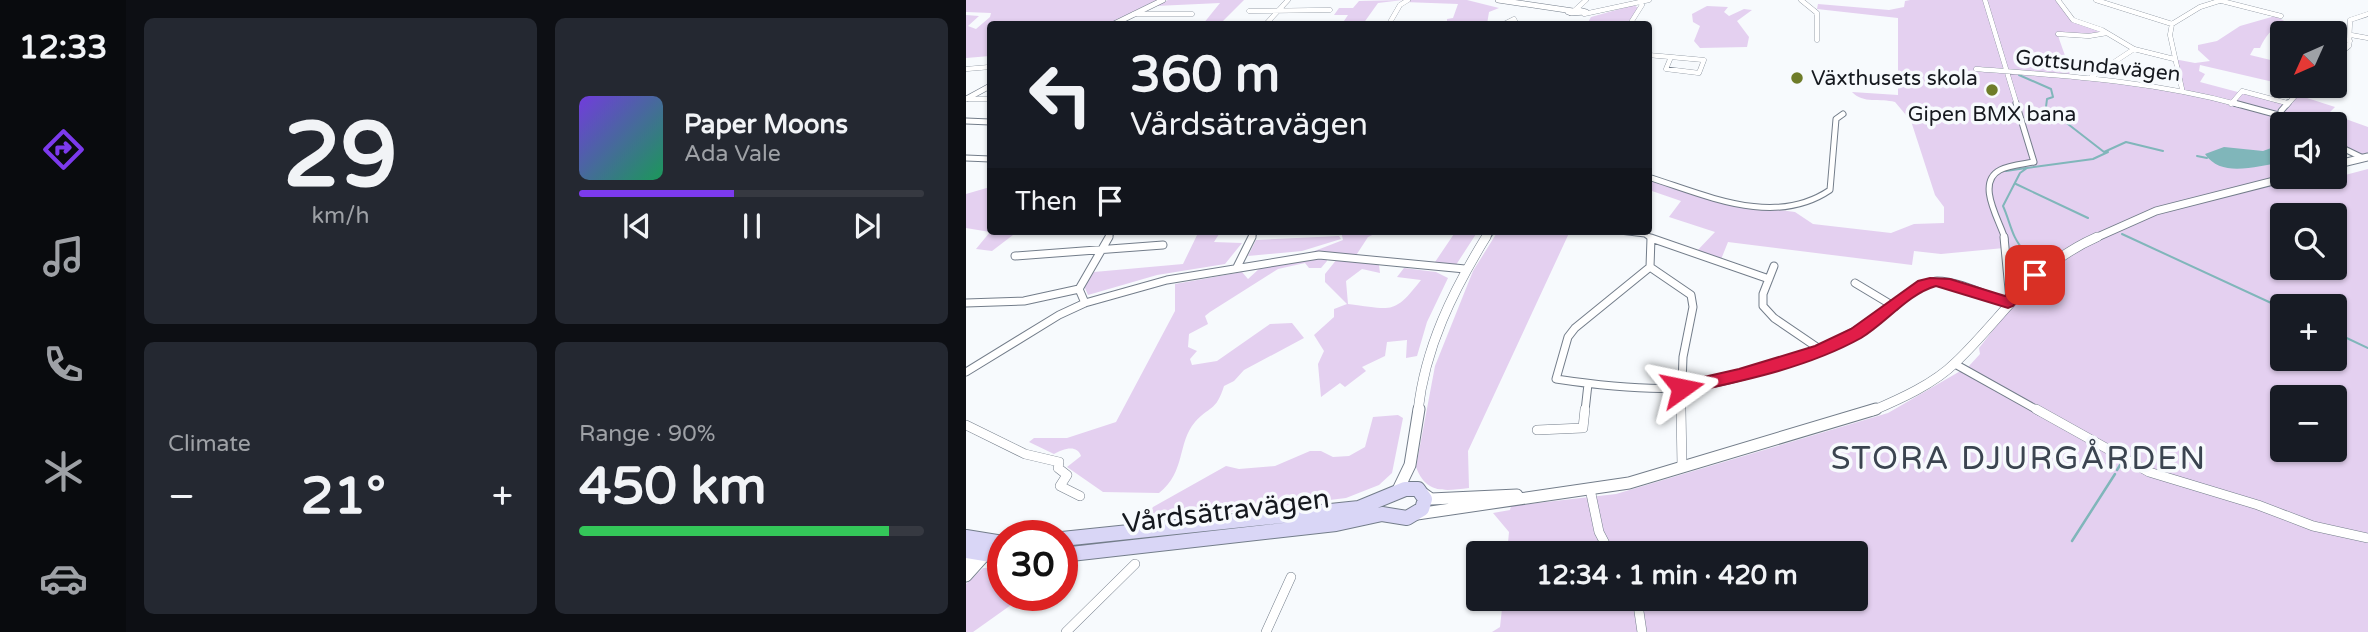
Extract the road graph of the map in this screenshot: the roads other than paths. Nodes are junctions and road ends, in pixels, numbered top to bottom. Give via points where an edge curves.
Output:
1 (1163, 0) edge
2 (1287, 0) edge
3 (1408, 0) edge
4 (1498, 0) edge
5 (1586, 0) edge
6 (1648, 0) edge
7 (1801, 0) edge
8 (1985, 0) edge
9 (2058, 0) edge
10 (2096, 0) edge
11 (2222, 1) edge
12 (1643, 5) dead end
13 (1331, 10) dead end
14 (1249, 11) dead end
15 (1278, 11) junction
16 (1579, 13) junction
17 (1192, 14) dead end
18 (2368, 14) edge
19 (1134, 15) junction
20 (2281, 16) dead end
21 (1121, 21) edge
22 (1269, 21) edge
23 (1391, 21) edge
24 (1632, 21) edge
25 (2172, 24) junction
26 (2108, 33) junction
27 (2058, 34) dead end
28 (2351, 35) junction
29 (2368, 38) edge
30 (1817, 40) dead end
31 (2347, 40) edge
32 (2350, 41) junction
33 (2134, 49) junction
34 (2347, 49) edge
35 (1652, 55) edge
36 (1671, 57) junction
37 (2174, 59) junction
38 (987, 67) edge
39 (980, 68) junction
40 (966, 69) edge
41 (1976, 69) dead end
42 (2008, 72) junction
43 (966, 75) edge
44 (2090, 78) junction
45 (987, 88) edge
46 (2182, 89) junction
47 (987, 98) edge
48 (2292, 98) edge
49 (966, 99) edge
50 (2287, 103) junction
51 (2231, 104) junction
52 (2281, 112) edge
53 (2270, 113) edge
54 (1843, 114) dead end
55 (966, 121) edge
56 (987, 122) edge
57 (2347, 149) edge
58 (2366, 157) edge
59 (966, 158) edge
60 (987, 159) edge
61 (2347, 162) edge
62 (1652, 178) edge
63 (2270, 182) edge
64 (1110, 235) edge
65 (1253, 235) edge
66 (1487, 235) edge
67 (1646, 235) edge
68 (1651, 238) junction
69 (1163, 244) dead end
70 (1101, 249) junction
71 (1015, 256) dead end
72 (1774, 266) dead end
73 (1237, 267) junction
74 (1650, 267) junction
75 (1465, 269) junction
76 (1769, 279) junction
77 (1855, 283) dead end
78 (1079, 289) junction
79 (2009, 302) junction
80 (966, 303) edge
81 (1085, 303) junction
82 (1895, 307) junction
83 (1821, 350) junction
84 (1955, 364) junction
85 (966, 372) edge
86 (1588, 384) junction
87 (1682, 388) junction
88 (966, 425) edge
89 (1537, 430) dead end
90 (1410, 465) junction
91 (1682, 467) junction
92 (1590, 489) junction
93 (1421, 491) junction
94 (1546, 494) junction
95 (1393, 495) junction
96 (1080, 496) dead end
97 (1416, 514) junction
98 (1394, 517) junction
99 (966, 537) edge
100 (1078, 537) edge
101 (2368, 538) edge
102 (1605, 541) edge
103 (985, 551) edge
104 (1078, 553) edge
105 (1135, 564) dead end
106 (966, 576) edge
107 (1291, 577) dead end
108 (1639, 611) edge
109 (1066, 632) edge
110 (1266, 632) edge
111 (1642, 632) edge

1 - 19 street
2 - 15 street
3 - 23 street
4 - 16 street
5 - 16 street
6 - 16 street
7 - 30 street via 1817,13
8 - 42 street
9 - 26 street via 2070,19
10 - 25 street
11 - 20 street
11 - 25 street via 2200,7
12 - 24 street
13 - 15 street
14 - 15 street
15 - 22 street
17 - 19 street
18 - 28 street via 2350,20
19 - 21 street
25 - 37 street
26 - 27 street
26 - 33 street
28 - 29 street
28 - 32 street
31 - 32 street
32 - 34 street
33 - 37 street
33 - 44 street
35 - 36 street
36 - 36 street via 1682,58 1704,60 1699,73 1669,71 1665,69
37 - 46 street
38 - 39 street
39 - 40 street
39 - 43 street
41 - 42 street, Gottsundavägen
42 - 44 street, Gottsundavägen
42 - 79 street via 2034,162 1999,170 1991,183 1990,204 2006,247
44 - 46 street, Gottsundavägen
45 - 49 street
46 - 51 street, Gottsundavägen
47 - 49 street
48 - 50 street
50 - 51 street via 2242,91
50 - 52 street
51 - 53 street, Gottsundavägen
54 - 62 street via 1836,119 1830,190 1811,204 1769,209
55 - 56 street
57 - 58 street
58 - 61 street
59 - 60 street
63 - 79 street via 2129,221 2053,260
64 - 70 street
65 - 73 street
66 - 75 street
67 - 68 street
68 - 74 street
68 - 76 street
69 - 70 street
70 - 71 street
70 - 78 street
72 - 76 street
73 - 75 street via 1328,255
73 - 81 street via 1127,289
74 - 86 street via 1587,316 1568,337 1556,379
74 - 87 street via 1691,295
75 - 90 street via 1426,363
76 - 83 street via 1763,306
77 - 82 street
78 - 80 street via 1024,301
78 - 81 street
79 - 82 street via 1936,281 1923,285
79 - 84 street
81 - 85 street
82 - 83 street
83 - 87 street
84 - 91 street via 1902,398 1860,416
84 - 101 street via 2150,472 2313,526
86 - 87 street
86 - 89 street via 1583,428
87 - 91 street
88 - 96 street via 1025,454 1059,462 1058,468 1067,475 1060,486
90 - 93 street
90 - 95 street
91 - 92 street
92 - 94 street
92 - 102 street
93 - 94 street via 1432,499
93 - 95 main road via 1405,489
93 - 97 main road via 1424,505
94 - 97 street
95 - 98 main road via 1388,511
95 - 100 main road, Vårdsätravägen via 1359,508
97 - 98 main road
98 - 104 main road, Vårdsätravägen via 1382,514 1336,524
99 - 103 main road
103 - 106 street
105 - 109 street
107 - 110 street
108 - 111 street

